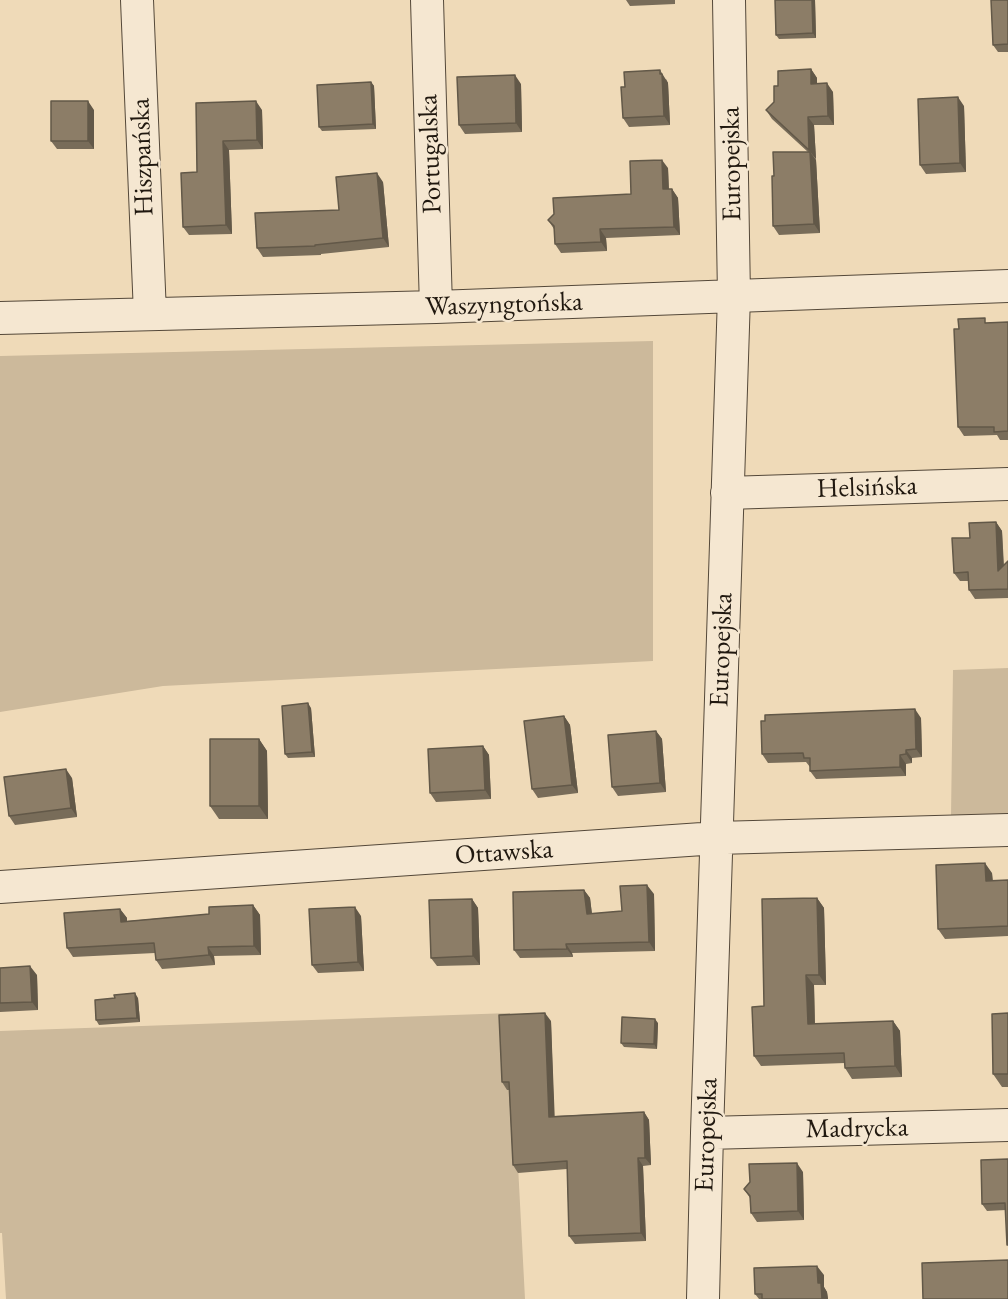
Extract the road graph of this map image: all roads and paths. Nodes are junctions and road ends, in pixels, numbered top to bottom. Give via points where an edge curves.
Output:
1 (137, 0) edge
2 (427, 0) edge
3 (729, 0) edge
4 (1008, 286) edge
5 (734, 296) junction
6 (436, 307) junction
7 (150, 314) junction
8 (0, 318) edge
9 (1008, 484) edge
10 (727, 493) junction
11 (1008, 830) edge
12 (717, 838) junction
13 (0, 887) edge
14 (1008, 1125) edge
15 (707, 1133) junction
16 (703, 1299) edge

1 - 7 street, Hiszpańska
2 - 6 street, Portugalska
3 - 5 street, Europejska
4 - 5 street, Waszyngtońska
5 - 6 street, Waszyngtońska
5 - 10 street, Europejska
6 - 7 street, Waszyngtońska
7 - 8 street, Waszyngtońska
9 - 10 street, Helsińska
10 - 12 street, Europejska
11 - 12 street, Ottawska
12 - 13 street, Ottawska
12 - 15 street, Europejska
14 - 15 street, Madrycka
15 - 16 street, Europejska

